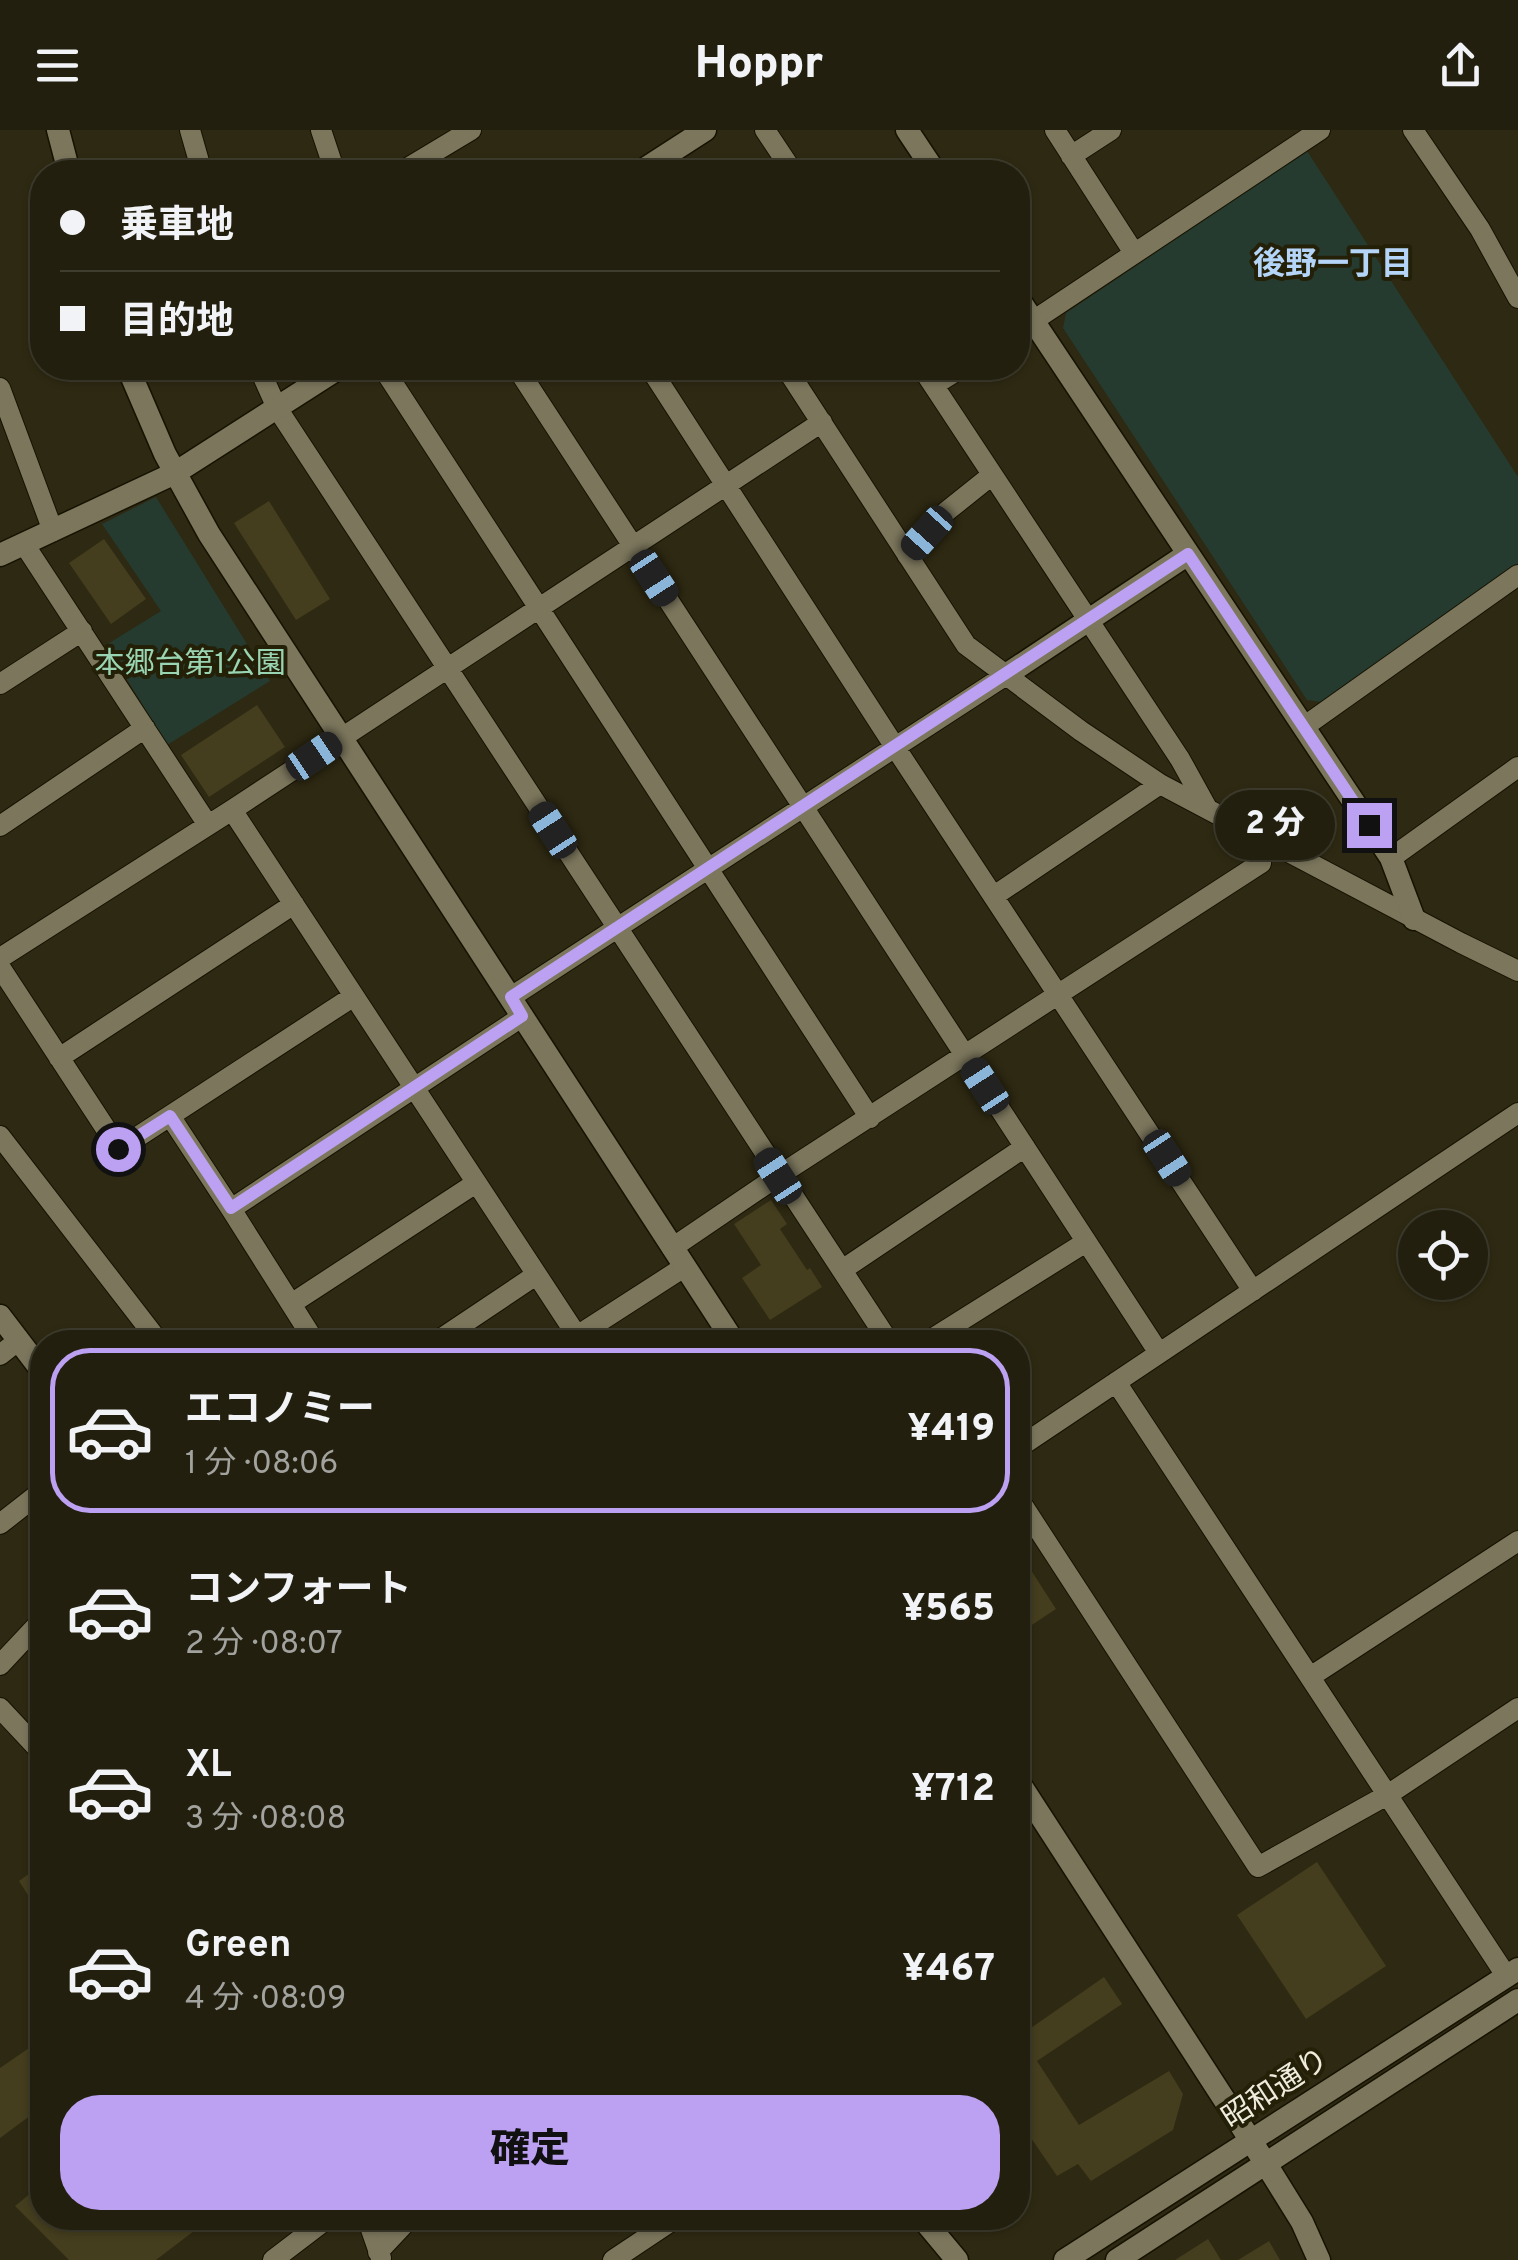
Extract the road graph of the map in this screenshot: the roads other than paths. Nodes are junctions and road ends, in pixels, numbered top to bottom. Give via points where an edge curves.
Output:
1 (58, 130) edge
2 (190, 130) edge
3 (321, 130) edge
4 (471, 130) edge
5 (704, 130) edge
6 (765, 130) edge
7 (906, 130) edge
8 (1055, 130) edge
9 (1111, 130) edge
10 (1320, 130) edge
11 (1413, 130) edge
12 (1071, 156) junction
13 (67, 160) edge
14 (199, 160) edge
15 (331, 160) edge
16 (420, 160) edge
17 (663, 160) edge
18 (785, 160) edge
19 (926, 160) edge
20 (1134, 253) junction
21 (1515, 286) edge
22 (1030, 323) edge
23 (1030, 333) edge
24 (133, 380) edge
25 (265, 380) edge
26 (320, 380) edge
27 (390, 380) edge
28 (526, 380) edge
29 (658, 380) edge
30 (794, 380) edge
31 (931, 380) edge
32 (0, 388) edge
33 (278, 408) junction
34 (822, 422) junction
35 (6, 426) edge
36 (175, 474) junction
37 (992, 475) junction
38 (727, 484) junction
39 (53, 531) junction
40 (24, 544) junction
41 (634, 546) junction
42 (1188, 554) junction
43 (0, 555) edge
44 (907, 556) junction
45 (1518, 575) edge
46 (539, 608) junction
47 (1089, 620) junction
48 (82, 632) junction
49 (447, 668) junction
50 (1006, 675) junction
51 (0, 684) edge
52 (1304, 726) junction
53 (145, 728) junction
54 (341, 737) junction
55 (895, 747) junction
56 (1518, 767) edge
57 (1160, 784) junction
58 (803, 806) junction
59 (1206, 808) junction
60 (232, 810) junction
61 (208, 825) junction
62 (0, 826) edge
63 (1262, 839) junction
64 (1390, 858) junction
65 (708, 868) junction
66 (994, 896) junction
67 (294, 904) junction
68 (1414, 919) junction
69 (617, 928) junction
70 (0, 958) edge
71 (1515, 964) edge
72 (0, 967) edge
73 (1059, 993) junction
74 (354, 996) junction
75 (517, 1006) junction
76 (966, 1056) junction
77 (59, 1058) junction
78 (416, 1088) junction
79 (1518, 1113) edge
80 (170, 1116) junction
81 (870, 1118) junction
82 (0, 1136) edge
83 (1025, 1147) junction
84 (778, 1176) junction
85 (476, 1183) junction
86 (231, 1208) junction
87 (1086, 1242) junction
88 (678, 1257) junction
89 (842, 1270) junction
90 (536, 1275) junction
91 (1253, 1290) junction
92 (291, 1304) junction
93 (0, 1316) edge
94 (150, 1330) edge
95 (307, 1330) edge
96 (458, 1330) edge
97 (574, 1330) edge
98 (591, 1330) edge
99 (726, 1330) edge
100 (881, 1330) edge
101 (946, 1330) edge
102 (9, 1347) edge
103 (1159, 1354) junction
104 (30, 1362) edge
105 (1116, 1382) junction
106 (1030, 1440) edge
107 (30, 1500) edge
108 (1030, 1516) edge
109 (0, 1524) edge
110 (1518, 1541) edge
111 (30, 1633) edge
112 (0, 1665) edge
113 (1310, 1677) junction
114 (0, 1708) edge
115 (1518, 1708) edge
116 (30, 1739) edge
117 (1389, 1794) junction
118 (1030, 1800) edge
119 (1512, 1973) edge
120 (1518, 2000) edge
121 (1250, 2140) junction
122 (1266, 2164) junction
123 (312, 2230) edge
124 (371, 2230) edge
125 (401, 2230) edge
126 (659, 2230) edge
127 (932, 2230) edge
128 (380, 2256) edge
129 (273, 2260) edge
130 (613, 2260) edge
131 (957, 2260) edge
132 (1064, 2260) edge
133 (1117, 2260) edge
134 (1319, 2260) edge

1 - 13 street
2 - 14 street
3 - 15 street
4 - 16 street
5 - 17 street
6 - 18 street
7 - 19 street
8 - 12 street
9 - 12 street
10 - 20 street
11 - 21 street
12 - 20 street
20 - 22 street
23 - 42 street
24 - 36 street
25 - 33 street
26 - 33 street
27 - 46 street
28 - 41 street
29 - 38 street
30 - 34 street
31 - 37 street
32 - 35 street
33 - 36 street
33 - 49 street
34 - 38 street
34 - 44 street
35 - 39 street
36 - 39 street
36 - 54 street
37 - 44 street
37 - 47 street
38 - 41 street
38 - 55 street
39 - 40 street
40 - 43 street
40 - 48 street
41 - 46 street
41 - 58 street
42 - 47 street
42 - 52 street
44 - 50 street via 966,646
45 - 52 street
46 - 49 street
46 - 65 street
47 - 50 street
47 - 59 street
48 - 51 street
48 - 53 street
49 - 54 street
49 - 69 street
50 - 55 street
50 - 57 street
52 - 64 street
53 - 61 street
53 - 62 street
54 - 60 street
54 - 75 street
55 - 58 street
55 - 66 street
56 - 64 street
57 - 59 street
57 - 66 street
58 - 65 street
58 - 76 street
59 - 63 street
60 - 61 street
60 - 67 street
61 - 70 street
63 - 68 street
63 - 73 street via 1261,864
64 - 68 street
65 - 69 street
65 - 81 street
66 - 73 street
67 - 74 street
67 - 77 street
68 - 71 street
69 - 75 street
69 - 84 street
72 - 77 street
73 - 76 street
73 - 91 street
74 - 78 street
74 - 80 street
75 - 78 street
75 - 88 street
76 - 81 street
76 - 83 street
77 - 80 street via 118,1149
78 - 85 street
78 - 86 street
79 - 91 street
80 - 86 street
81 - 84 street
82 - 94 street
83 - 87 street
83 - 89 street
84 - 88 street
84 - 89 street
85 - 90 street
85 - 92 street
86 - 92 street
87 - 101 street
87 - 103 street
88 - 98 street
88 - 99 street
89 - 100 street
90 - 96 street
90 - 97 street
91 - 103 street
92 - 95 street
93 - 102 street
102 - 104 street
103 - 105 street
105 - 106 street
105 - 113 street
107 - 109 street
108 - 117 street via 1258,1867
110 - 113 street
111 - 112 street
113 - 117 street
114 - 116 street
115 - 117 street
117 - 119 street
118 - 121 street
119 - 121 street, 昭和通り
120 - 122 street, 昭和通り
121 - 122 street
121 - 132 street, 昭和通り
122 - 133 street, 昭和通り
122 - 134 street
123 - 129 street
124 - 128 street
125 - 128 street
126 - 130 street
127 - 131 street

